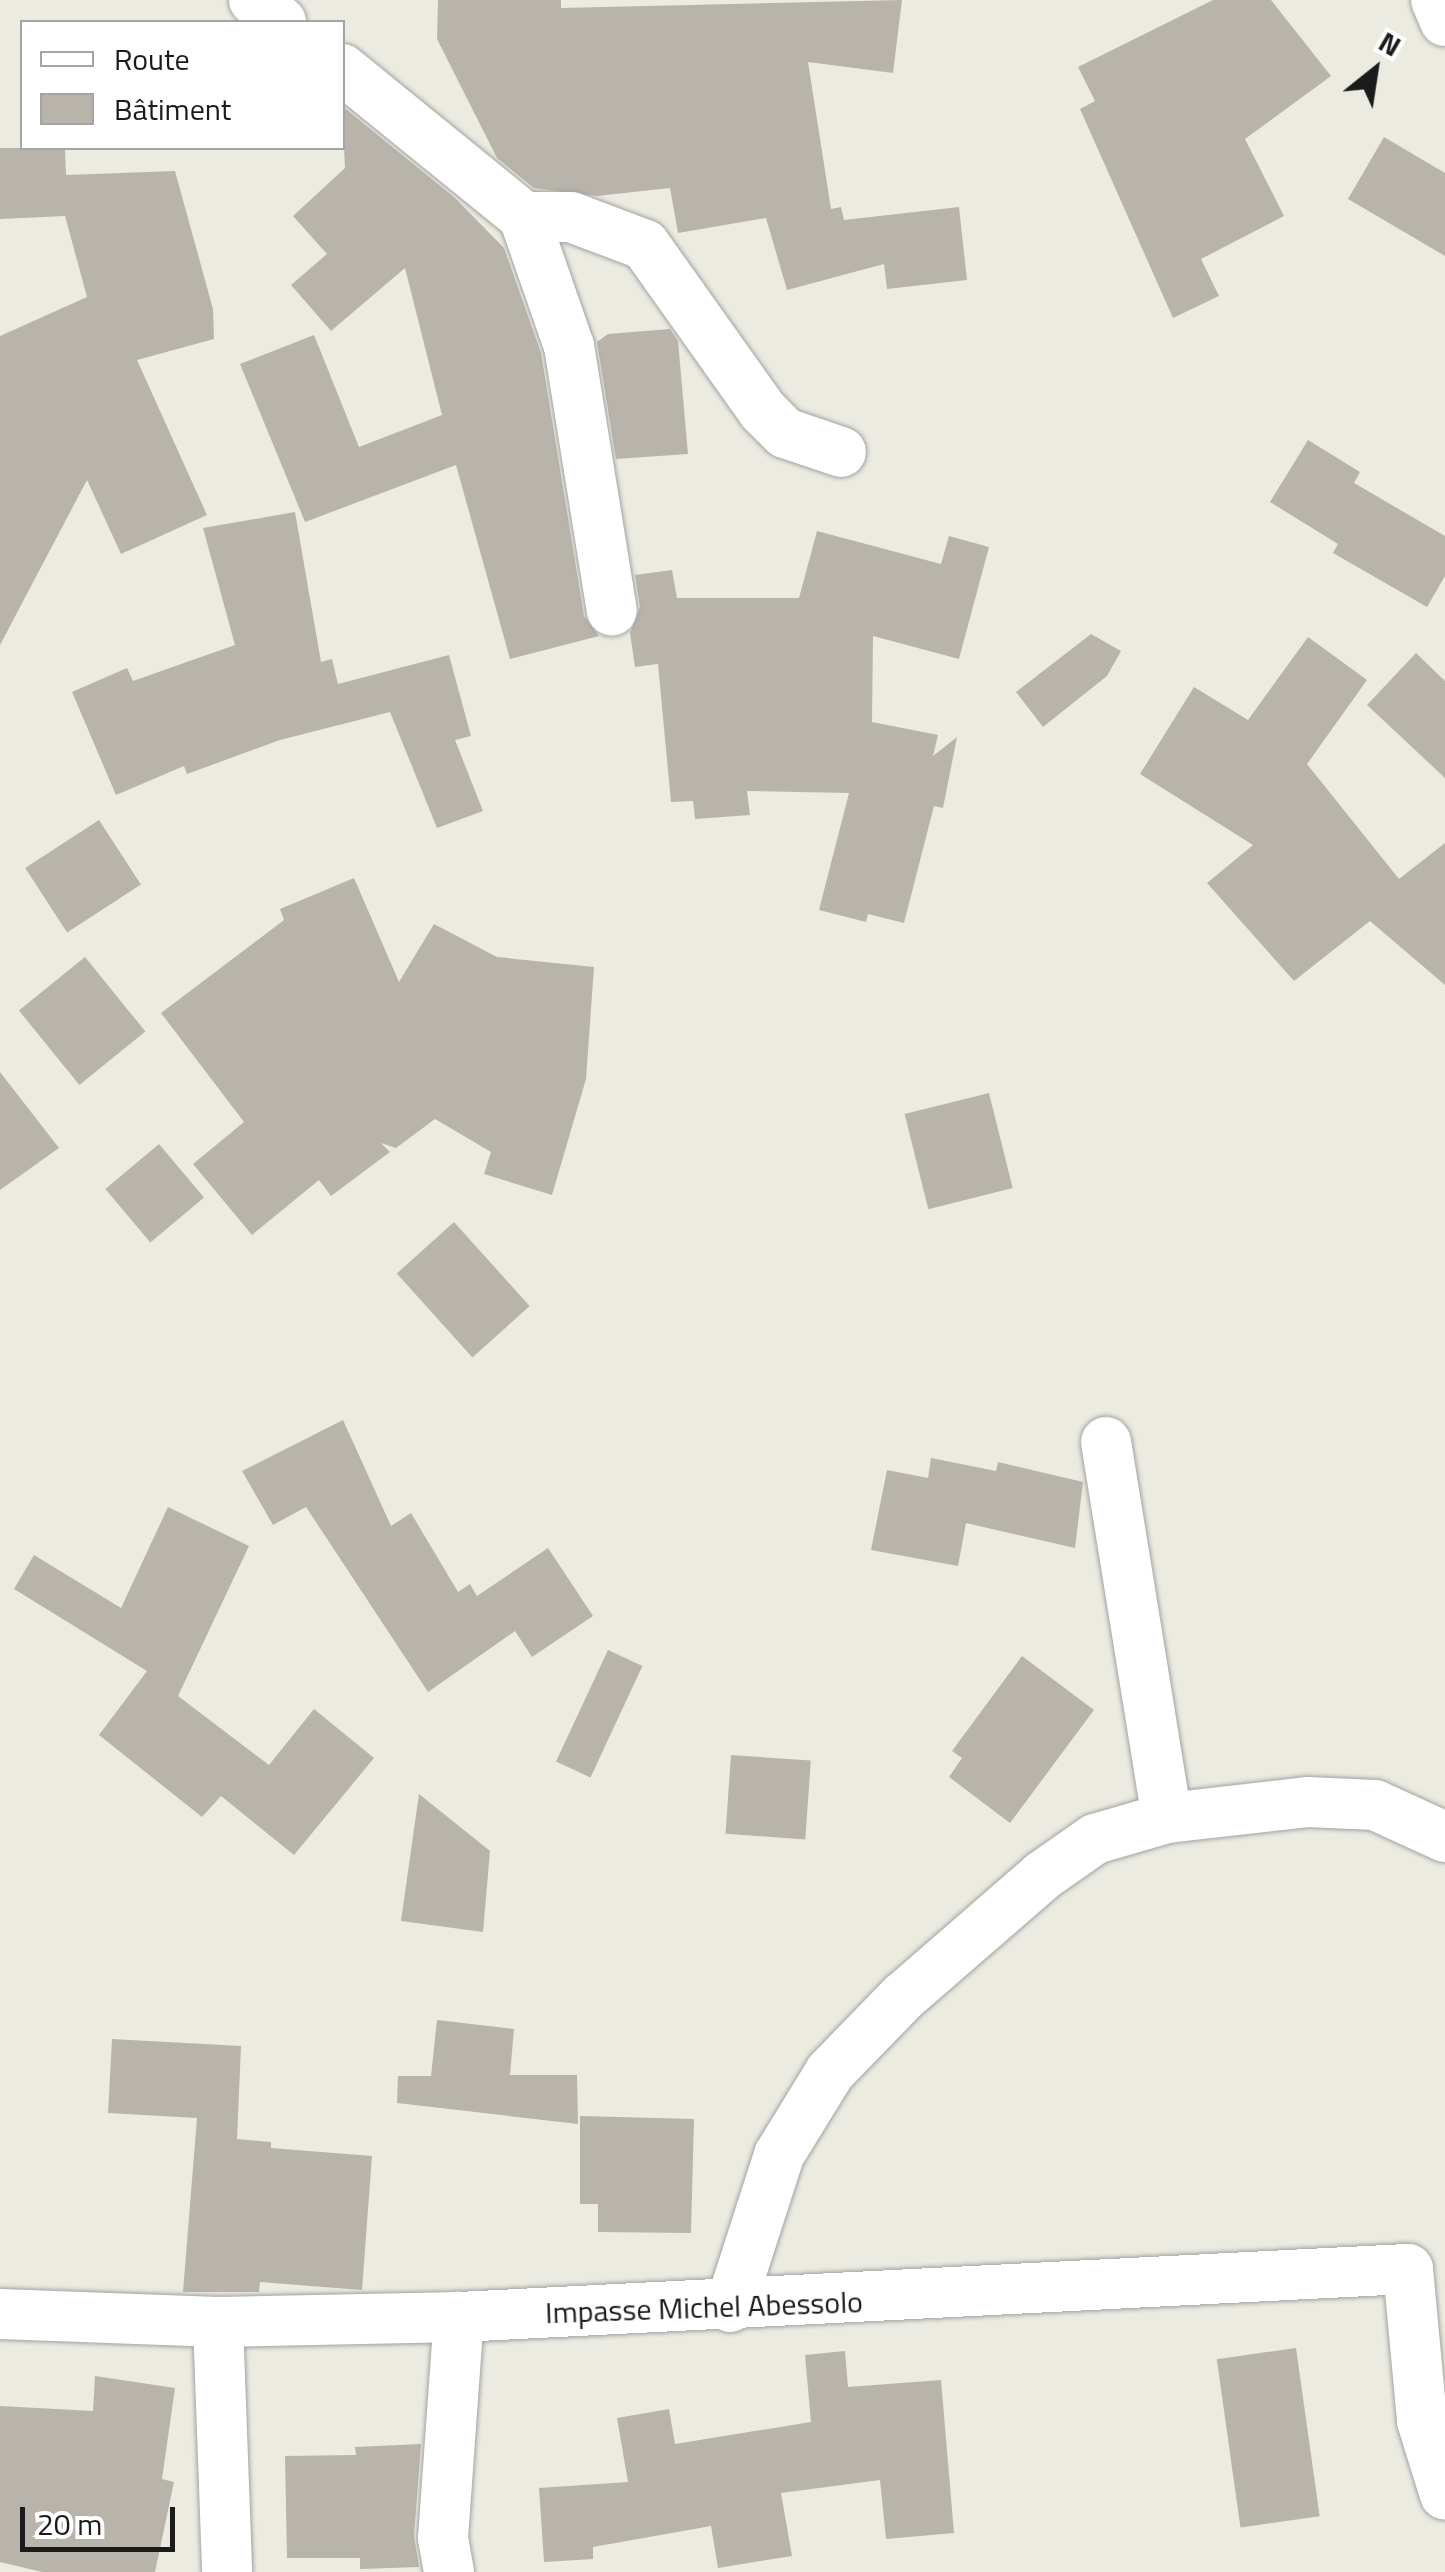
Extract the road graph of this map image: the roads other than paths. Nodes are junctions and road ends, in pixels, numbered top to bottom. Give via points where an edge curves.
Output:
1 (254, 0) edge
2 (1436, 0) edge
3 (279, 20) edge
4 (1445, 21) edge
5 (345, 71) edge
6 (524, 217) junction
7 (841, 452) dead end
8 (612, 611) dead end
9 (1106, 1442) dead end
10 (1167, 1818) junction
11 (1445, 1836) edge
12 (730, 2307) junction
13 (0, 2314) edge
14 (459, 2317) junction
15 (218, 2322) junction
16 (1445, 2495) edge
17 (227, 2572) edge
18 (449, 2572) edge

1 - 3 street
2 - 4 street
5 - 6 street
6 - 7 street via 571,216 645,244 764,411 785,433
6 - 8 street via 569,346
9 - 10 street
10 - 11 street via 1307,1802 1375,1805
10 - 12 street via 1095,1840 1042,1876 903,1997 830,2072 779,2155
12 - 14 street, Impasse Michel Abessolo
12 - 16 street, Impasse Michel Abessolo via 1408,2270 1422,2420
13 - 15 street, Impasse Michel Abessolo
14 - 15 street, Impasse Michel Abessolo
14 - 18 street via 443,2538
15 - 17 street

